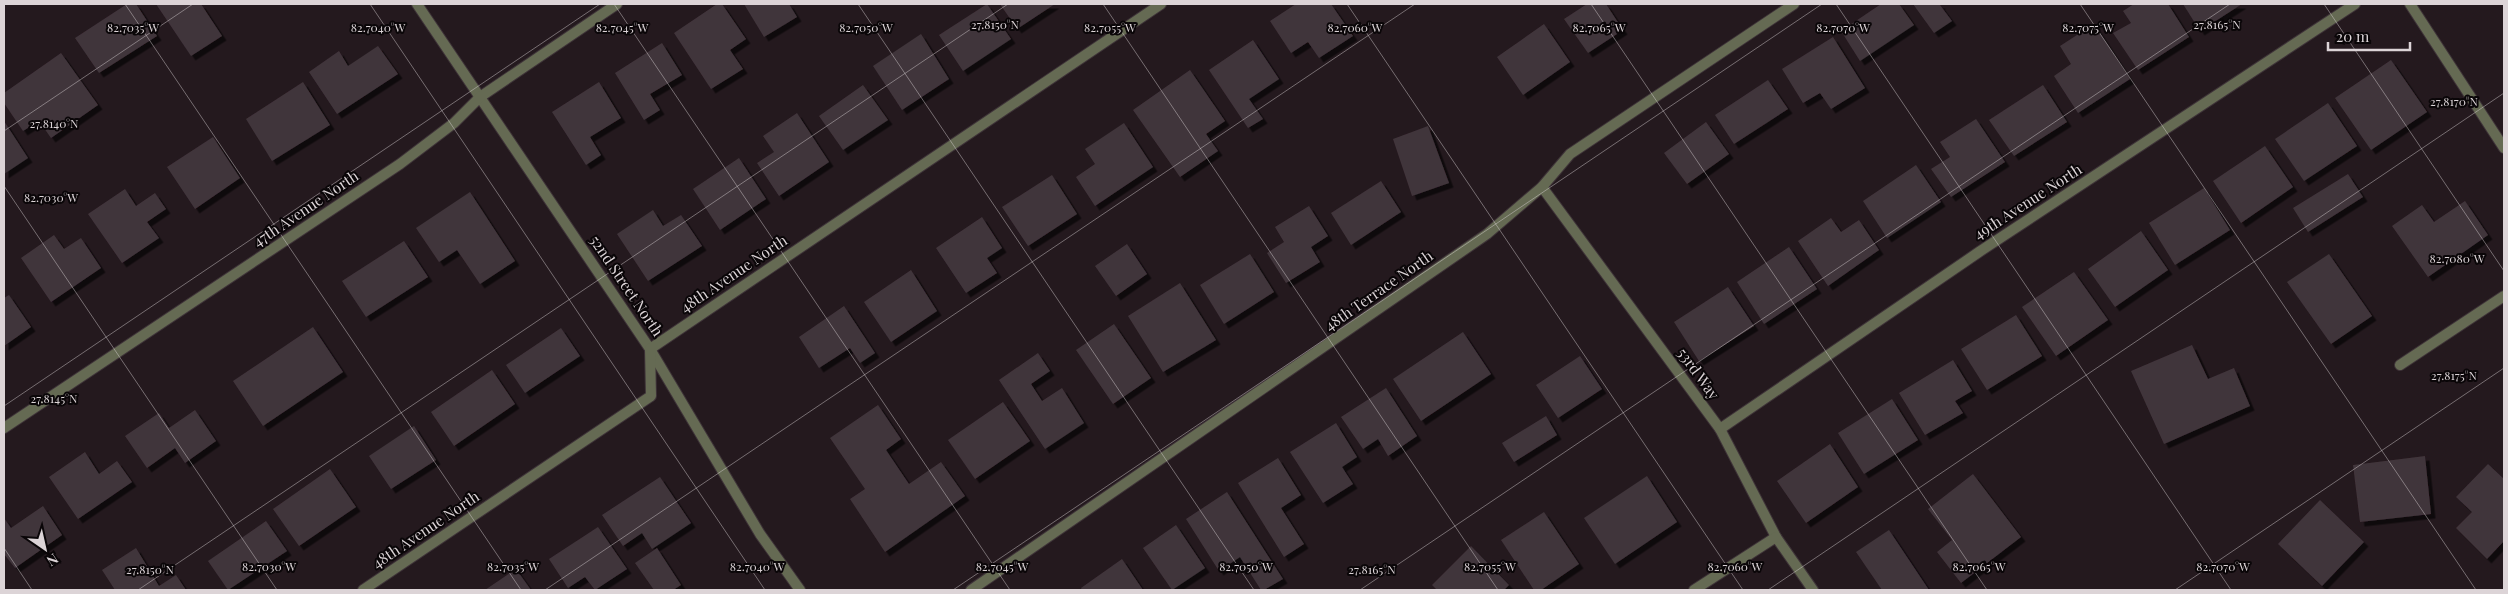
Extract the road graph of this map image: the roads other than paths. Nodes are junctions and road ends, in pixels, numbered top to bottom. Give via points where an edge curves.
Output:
1 (418, 4) edge
2 (617, 4) edge
3 (1161, 4) edge
4 (1794, 4) edge
5 (2355, 4) edge
6 (2410, 4) edge
7 (480, 97) junction
8 (2504, 148) edge
9 (1542, 187) junction
10 (2504, 296) edge
11 (650, 349) junction
12 (2400, 365) dead end
13 (4, 428) edge
14 (1720, 429) junction
15 (1776, 537) junction
16 (363, 590) edge
17 (800, 590) edge
18 (971, 590) edge
19 (1694, 590) edge
20 (1813, 590) edge

1 - 7 street, 52nd Street North
2 - 7 street, 47th Avenue North
3 - 11 street, 48th Avenue North
4 - 9 street, 48th Terrace North via 1570,154
5 - 14 street, 49th Avenue North via 1979,252
6 - 8 street
7 - 11 street, 52nd Street North
7 - 13 street, 47th Avenue North via 400,164
9 - 14 street, 53rd Way
9 - 18 street, 48th Terrace North via 1487,234
10 - 12 street
11 - 16 street, 48th Avenue North via 651,396
11 - 17 street, 52nd Street North via 760,534
14 - 15 street, 53rd Way
15 - 19 street
15 - 20 street, 53rd Way

